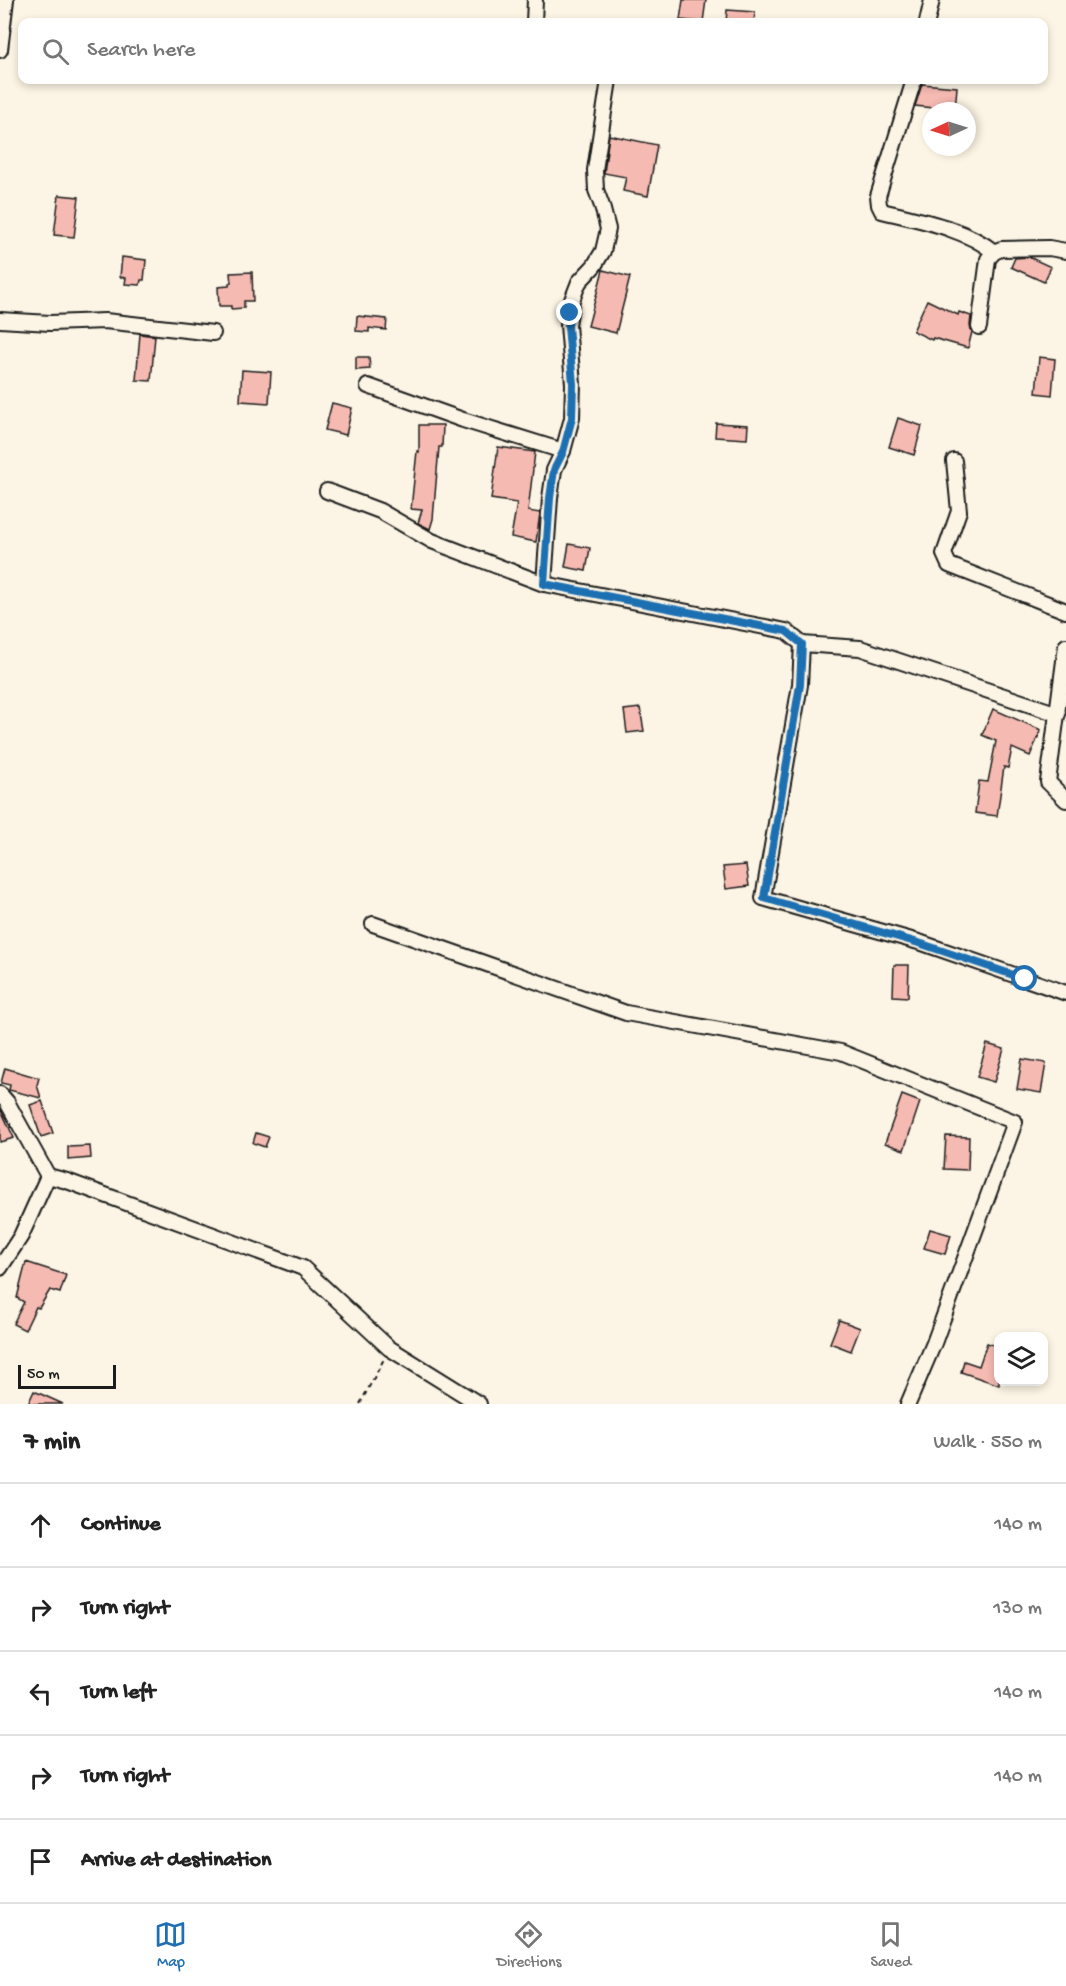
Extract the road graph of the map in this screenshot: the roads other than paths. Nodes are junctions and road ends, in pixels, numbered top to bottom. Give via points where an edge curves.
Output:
1 (6, 0) edge
2 (535, 0) edge
3 (932, 0) edge
4 (534, 18) edge
5 (928, 18) edge
6 (0, 50) edge
7 (608, 84) edge
8 (913, 84) edge
9 (1066, 251) edge
10 (994, 252) junction
11 (0, 320) edge
12 (980, 327) dead end
13 (213, 333) dead end
14 (368, 386) dead end
15 (563, 452) junction
16 (954, 461) dead end
17 (327, 491) dead end
18 (544, 584) junction
19 (1066, 611) edge
20 (802, 644) junction
21 (1066, 646) edge
22 (1058, 714) junction
23 (1066, 800) edge
24 (373, 924) dead end
25 (1066, 993) edge
26 (0, 1094) edge
27 (48, 1176) junction
28 (0, 1268) edge
29 (479, 1404) edge
30 (908, 1404) edge

1 - 6 street
2 - 4 street
3 - 5 street
7 - 15 street via 595,170 596,190 608,229 603,250 579,282 572,300 568,326 572,418
8 - 10 street via 878,196 879,205 882,211 937,225
9 - 10 street via 1049,248
10 - 12 street via 988,259
11 - 13 street via 105,321
14 - 15 street
15 - 18 street via 554,470
16 - 19 street via 959,511 944,554 949,565
17 - 18 street via 380,510 432,542
18 - 20 street via 786,631
20 - 22 street via 860,648
20 - 25 street via 800,685 764,898 922,944
21 - 22 street
22 - 23 street via 1048,782
24 - 30 street via 626,1013 841,1052 1015,1122
26 - 27 street
27 - 28 street via 21,1236
27 - 29 street via 303,1268 389,1348

